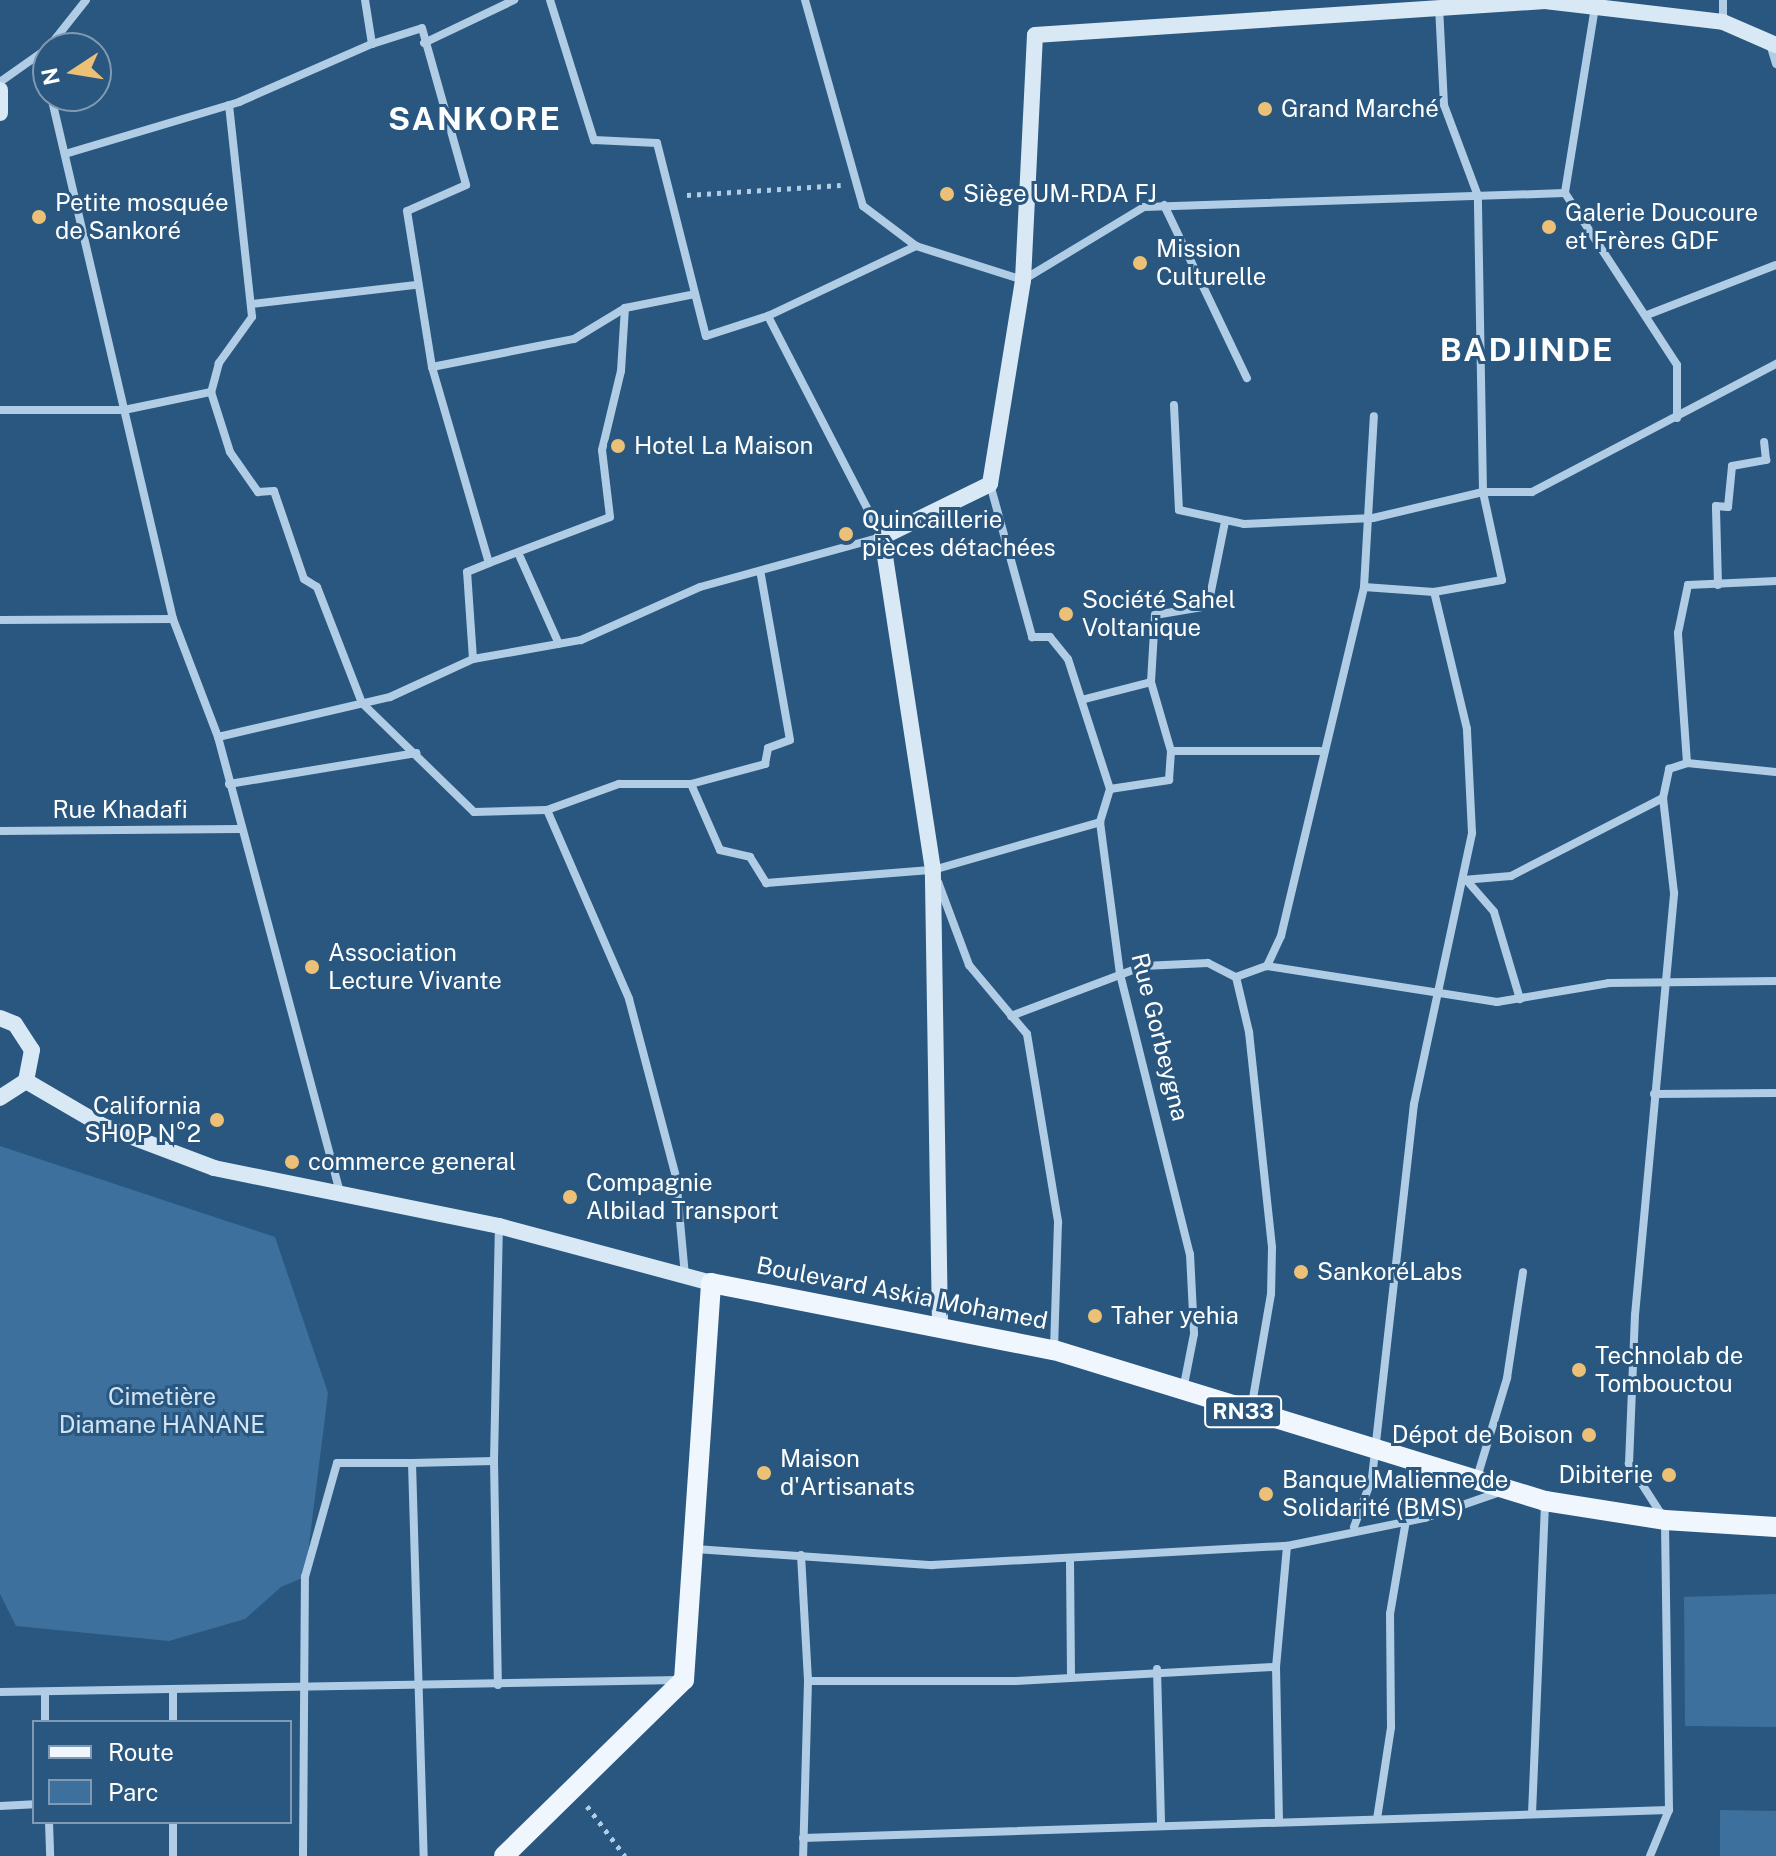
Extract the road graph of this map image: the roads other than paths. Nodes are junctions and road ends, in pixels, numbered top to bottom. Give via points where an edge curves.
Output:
1 (86, 0) edge
2 (365, 0) edge
3 (514, 0) edge
4 (550, 0) edge
5 (805, 0) edge
6 (1545, 0) edge
7 (1723, 0) edge
8 (1596, 4) junction
9 (1439, 6) junction
10 (1723, 22) junction
11 (61, 32) edge
12 (424, 43) junction
13 (372, 44) junction
14 (1773, 44) edge
15 (32, 60) edge
16 (1776, 64) edge
17 (0, 82) edge
18 (0, 90) edge
19 (229, 105) junction
20 (55, 112) edge
21 (0, 113) edge
22 (65, 154) junction
23 (1565, 193) junction
24 (1478, 196) junction
25 (1164, 205) junction
26 (916, 246) junction
27 (1776, 265) edge
28 (1023, 280) junction
29 (414, 285) junction
30 (695, 294) junction
31 (251, 304) junction
32 (625, 308) junction
33 (1647, 315) junction
34 (768, 316) junction
35 (1776, 364) edge
36 (432, 367) junction
37 (1247, 378) dead end
38 (211, 392) junction
39 (1174, 405) dead end
40 (0, 410) edge
41 (124, 410) junction
42 (1374, 416) dead end
43 (1677, 418) junction
44 (1764, 442) dead end
45 (990, 484) junction
46 (1483, 492) junction
47 (1373, 518) junction
48 (1225, 522) junction
49 (882, 537) junction
50 (520, 557) junction
51 (489, 563) junction
52 (761, 575) junction
53 (1776, 581) edge
54 (1718, 585) junction
55 (1364, 587) junction
56 (1434, 592) junction
57 (173, 619) junction
58 (0, 620) edge
59 (559, 644) junction
60 (473, 659) junction
61 (1151, 682) junction
62 (1085, 699) junction
63 (362, 703) junction
64 (218, 737) junction
65 (1171, 751) junction
66 (1320, 751) junction
67 (416, 753) junction
68 (1687, 763) junction
69 (1776, 772) edge
70 (229, 784) junction
71 (691, 784) junction
72 (1110, 789) junction
73 (1663, 798) junction
74 (547, 810) junction
75 (1100, 822) junction
76 (240, 829) junction
77 (0, 831) edge
78 (933, 870) junction
79 (1463, 880) junction
80 (1267, 966) junction
81 (1120, 974) junction
82 (1236, 977) junction
83 (1776, 981) edge
84 (1666, 988) junction
85 (1439, 998) junction
86 (1520, 999) junction
87 (1011, 1016) junction
88 (0, 1018) edge
89 (26, 1081) junction
90 (1776, 1093) edge
91 (1654, 1094) junction
92 (0, 1098) edge
93 (341, 1198) junction
94 (499, 1226) junction
95 (1523, 1272) dead end
96 (685, 1275) junction
97 (711, 1283) junction
98 (940, 1326) junction
99 (1054, 1350) junction
100 (1182, 1394) junction
101 (1251, 1414) junction
102 (1374, 1453) junction
103 (494, 1461) junction
104 (412, 1463) junction
105 (1475, 1484) junction
106 (1503, 1491) junction
107 (1545, 1501) junction
108 (1406, 1520) junction
109 (1665, 1520) junction
110 (1354, 1527) junction
111 (1776, 1527) edge
112 (1287, 1546) junction
113 (690, 1549) junction
114 (801, 1555) junction
115 (1070, 1561) junction
116 (1276, 1667) junction
117 (1157, 1669) junction
118 (1071, 1674) junction
119 (684, 1680) junction
120 (808, 1681) junction
121 (416, 1685) junction
122 (498, 1685) junction
123 (305, 1689) junction
124 (173, 1690) junction
125 (0, 1692) edge
126 (45, 1692) junction
127 (45, 1720) edge
128 (173, 1720) edge
129 (32, 1804) edge
130 (0, 1806) edge
131 (1669, 1810) junction
132 (1532, 1814) junction
133 (1377, 1819) junction
134 (1279, 1822) junction
135 (49, 1824) edge
136 (173, 1824) edge
137 (1161, 1826) junction
138 (803, 1838) junction
139 (50, 1856) edge
140 (173, 1856) edge
141 (303, 1856) edge
142 (424, 1856) edge
143 (504, 1856) edge
144 (803, 1856) edge
145 (1650, 1856) edge

1 - 11 street
2 - 13 street
3 - 12 street
4 - 30 street via 594,140 657,143
5 - 26 street via 839,101 863,206
6 - 8 street
6 - 9 street
7 - 10 street
8 - 10 street
8 - 23 street
9 - 24 street via 1444,105
9 - 28 street via 1035,35
10 - 14 street
12 - 13 street via 422,28
12 - 29 street via 466,185 407,211
13 - 19 street
14 - 16 street
15 - 17 street
18 - 21 street
19 - 22 street
19 - 31 street
20 - 22 street
22 - 41 street
23 - 24 street
23 - 33 street
24 - 25 street
24 - 46 street
25 - 28 street via 1144,207
25 - 37 street
26 - 28 street
26 - 34 street
27 - 33 street
28 - 45 street
29 - 31 street
29 - 36 street
30 - 32 street
30 - 34 street via 706,336
31 - 38 street via 252,317 219,363
32 - 36 street via 574,339
32 - 50 street via 621,371 602,450 610,517
33 - 43 street via 1677,365
34 - 49 street
35 - 43 street
36 - 51 street
38 - 41 street
38 - 63 street via 230,452 258,492 274,491 304,579 317,587
39 - 48 street via 1179,510
40 - 41 street
41 - 57 street
42 - 47 street
43 - 46 street via 1532,492
44 - 54 street via 1766,460 1732,466 1728,507 1716,506
45 - 49 street
45 - 62 street via 1032,637 1050,637
46 - 47 street
46 - 56 street via 1502,580
47 - 48 street
47 - 55 street
48 - 61 street via 1208,606 1155,615
49 - 52 street
49 - 78 street
50 - 51 street
50 - 59 street
51 - 60 street via 467,572
52 - 59 street via 700,587
52 - 71 street via 790,740 768,748 765,764
53 - 54 street
54 - 68 street via 1688,585 1678,633
55 - 56 street
55 - 66 street
56 - 79 street via 1467,729 1472,833
57 - 58 street
57 - 64 street
59 - 60 street
60 - 63 street
61 - 62 street
61 - 65 street
62 - 72 street
63 - 64 street
63 - 67 street
64 - 70 street
65 - 66 street
65 - 72 street via 1169,780
66 - 80 street via 1281,936
67 - 70 street
67 - 74 street via 474,812
68 - 69 street
68 - 73 street via 1669,769
70 - 76 street
71 - 74 street via 619,784
71 - 78 street via 720,850 750,857 766,883
72 - 75 street, Rue Gorbeygna
73 - 79 street via 1511,876
73 - 84 street via 1674,893
74 - 96 street via 629,999 676,1177
75 - 78 street
75 - 81 street, Rue Gorbeygna
76 - 77 street, Rue Khadafi
76 - 93 street
78 - 87 street via 969,965
78 - 98 street
79 - 85 street
79 - 86 street via 1480,888 1494,912
80 - 82 street
80 - 85 street
81 - 82 street via 1184,961
81 - 87 street
81 - 100 street, Rue Gorbeygna via 1190,1254 1194,1334
82 - 101 street via 1249,1032 1272,1248 1271,1294
83 - 84 street
84 - 86 street via 1609,983
84 - 91 street
85 - 86 street
85 - 102 street via 1414,1104
87 - 99 street via 1027,1034 1058,1222
88 - 89 street via 26,1035 32,1066
89 - 92 street
89 - 93 street, Boulevard Askia Mohamed via 103,1126 214,1168
90 - 91 street
91 - 109 street via 1629,1464
93 - 94 street, Boulevard Askia Mohamed
94 - 96 street, Boulevard Askia Mohamed
94 - 103 street
95 - 105 street via 1507,1378
96 - 97 street, Boulevard Askia Mohamed
97 - 98 main road, Boulevard Askia Mohamed / RN33
97 - 113 main road
98 - 99 main road, Boulevard Askia Mohamed / RN33
99 - 100 main road, Boulevard Askia Mohamed / RN33
100 - 101 main road, Boulevard Askia Mohamed / RN33
101 - 102 main road, Boulevard Askia Mohamed / RN33
102 - 105 main road, Boulevard Askia Mohamed / RN33
102 - 110 street
103 - 104 street
103 - 122 street
104 - 121 street
104 - 123 street via 337,1463 305,1577
105 - 106 main road, Boulevard Askia Mohamed / RN33
106 - 107 main road, Boulevard Askia Mohamed / RN33
106 - 108 street
107 - 109 main road, Boulevard Askia Mohamed / RN33
107 - 132 street
108 - 110 street
108 - 133 street via 1390,1614 1391,1727
109 - 111 main road, Boulevard Askia Mohamed / RN33
109 - 131 street
110 - 112 street
112 - 115 street
112 - 116 street
113 - 114 street
113 - 119 main road
114 - 115 street via 932,1565
114 - 120 street
115 - 118 street
116 - 117 street
116 - 134 street
117 - 118 street
117 - 137 street
118 - 120 street
119 - 122 street
119 - 143 main road
120 - 138 street
121 - 122 street
121 - 123 street
121 - 142 street
123 - 124 street
123 - 141 street
124 - 126 street
124 - 128 street
125 - 126 street
126 - 127 street
129 - 130 street
131 - 132 street
131 - 145 street
132 - 133 street
133 - 134 street
134 - 137 street
135 - 139 street
136 - 140 street
137 - 138 street
138 - 144 street

